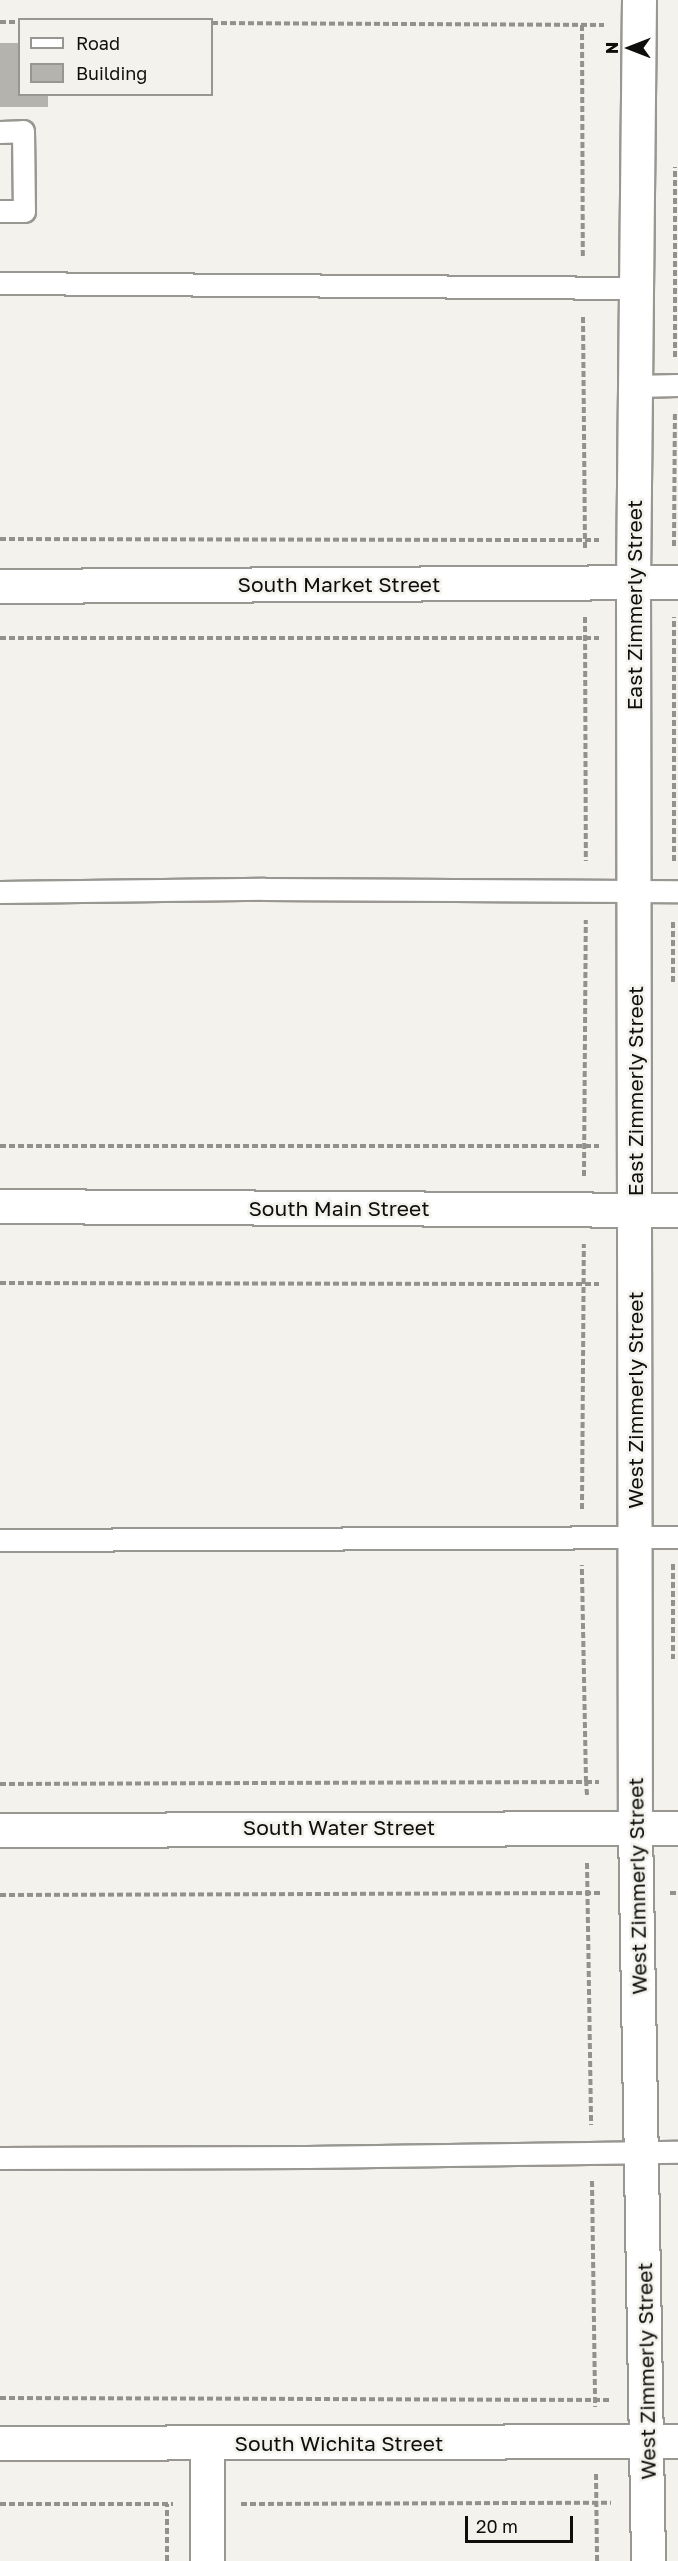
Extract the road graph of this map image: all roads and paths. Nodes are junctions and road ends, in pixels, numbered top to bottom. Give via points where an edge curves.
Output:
1 (639, 13) edge
2 (0, 22) edge
3 (18, 22) edge
4 (213, 23) edge
5 (582, 25) junction
6 (0, 132) edge
7 (675, 165) dead end
8 (0, 211) edge
9 (0, 283) edge
10 (583, 287) junction
11 (636, 288) junction
12 (676, 385) edge
13 (635, 386) junction
14 (0, 539) edge
15 (676, 539) edge
16 (585, 540) junction
17 (634, 540) junction
18 (585, 582) junction
19 (633, 582) junction
20 (676, 582) edge
21 (0, 586) edge
22 (633, 638) junction
23 (676, 638) edge
24 (0, 639) edge
25 (585, 639) junction
26 (586, 891) junction
27 (634, 891) junction
28 (676, 891) edge
29 (0, 892) edge
30 (673, 982) dead end
31 (0, 1146) edge
32 (585, 1146) junction
33 (636, 1146) junction
34 (0, 1206) edge
35 (584, 1209) junction
36 (636, 1210) junction
37 (678, 1210) edge
38 (0, 1283) edge
39 (584, 1284) junction
40 (636, 1284) junction
41 (582, 1537) junction
42 (635, 1537) junction
43 (678, 1537) edge
44 (0, 1540) edge
45 (0, 1784) edge
46 (635, 1828) junction
47 (678, 1828) edge
48 (0, 1830) edge
49 (636, 1893) junction
50 (678, 1893) edge
51 (0, 1895) edge
52 (642, 2152) junction
53 (678, 2152) edge
54 (0, 2158) edge
55 (0, 2398) edge
56 (646, 2400) junction
57 (663, 2441) edge
58 (0, 2443) edge
59 (207, 2443) junction
60 (648, 2503) junction
61 (0, 2504) edge
62 (167, 2504) junction
63 (207, 2504) junction
64 (166, 2561) edge
65 (207, 2561) edge
66 (648, 2561) edge

1 - 5 path
1 - 11 street, East Zimmerly Street
2 - 3 path
4 - 5 path
5 - 10 path
6 - 8 lane via 23,131 24,211
7 - 12 path
9 - 10 lane
10 - 11 lane
10 - 16 path
11 - 13 street, East Zimmerly Street
12 - 13 lane
12 - 15 path
13 - 17 street, East Zimmerly Street
14 - 16 path
15 - 17 path
15 - 20 path
16 - 17 path
16 - 18 path
17 - 19 street, East Zimmerly Street
18 - 19 street, South Market Street
18 - 21 street, South Market Street
18 - 25 path
19 - 20 street, South Market Street
19 - 22 street, East Zimmerly Street
20 - 23 path
22 - 23 path
22 - 25 path
22 - 27 street, East Zimmerly Street
23 - 28 path
24 - 25 path
25 - 26 path
26 - 27 lane
26 - 29 lane
26 - 32 path
27 - 28 lane
27 - 33 street, East Zimmerly Street
28 - 30 path
31 - 32 path
32 - 33 path
32 - 35 path
33 - 36 street, East Zimmerly Street
34 - 35 street, South Main Street
35 - 36 street, South Main Street
35 - 39 path
36 - 37 street, South Main Street
36 - 40 street, West Zimmerly Street
38 - 39 path
39 - 40 path
39 - 41 path
40 - 42 street, West Zimmerly Street
41 - 42 lane
41 - 44 lane
41 - 45 path via 586,1782
42 - 43 lane
42 - 46 street, West Zimmerly Street
46 - 47 street, South Water Street
46 - 48 street, South Water Street
46 - 49 street, West Zimmerly Street
49 - 50 path
49 - 51 path
49 - 52 street, West Zimmerly Street
52 - 53 lane
52 - 54 lane
52 - 56 street, West Zimmerly Street
55 - 56 path
56 - 57 street, West Zimmerly Street
57 - 59 street, South Wichita Street
57 - 60 street, West Zimmerly Street
58 - 59 street, South Wichita Street
59 - 63 street
60 - 63 path
60 - 66 street, West Zimmerly Street
61 - 62 path
62 - 63 path
62 - 64 path
63 - 65 street

